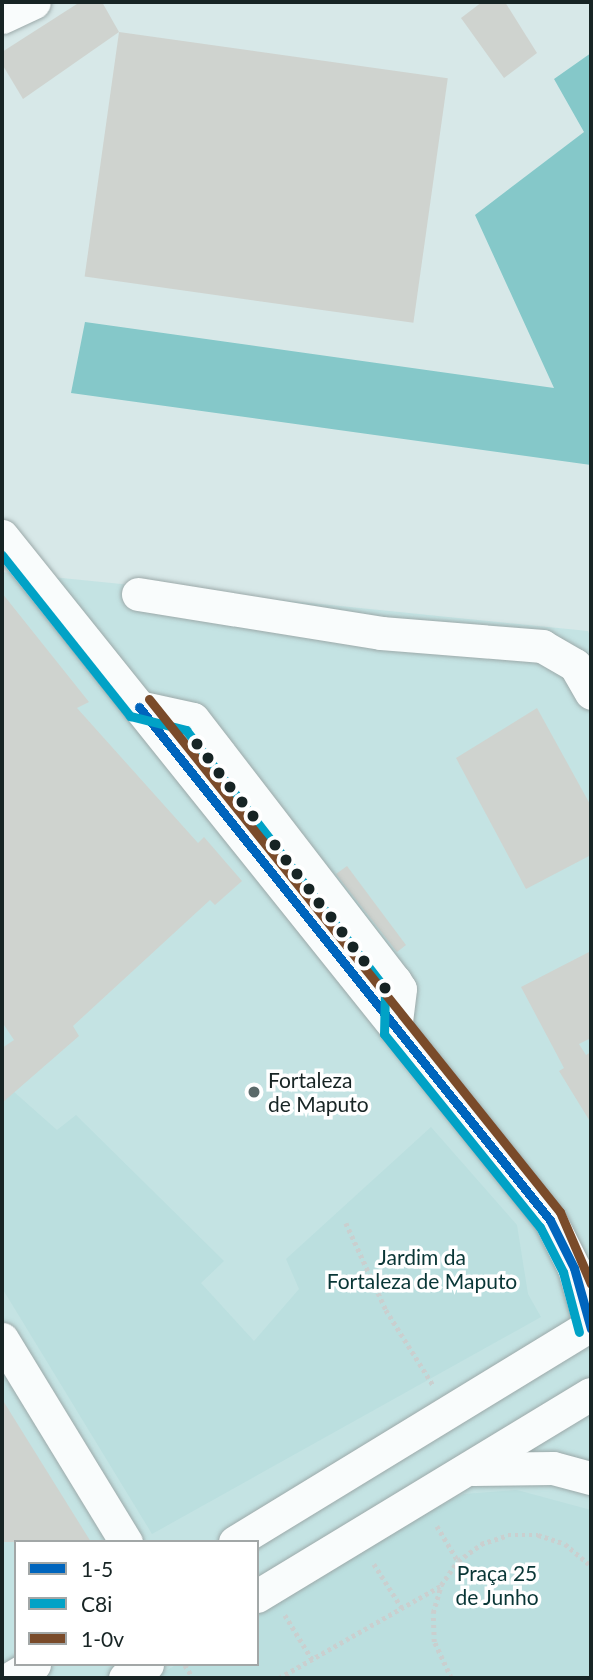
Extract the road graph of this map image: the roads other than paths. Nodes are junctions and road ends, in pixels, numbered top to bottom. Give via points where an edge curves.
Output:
1 (34, 2) edge
2 (2, 17) edge
3 (2, 536) edge
4 (138, 594) dead end
5 (591, 693) edge
6 (591, 1327) edge
7 (2, 1339) edge
8 (591, 1394) edge
9 (591, 1478) edge
10 (442, 1482) junction
11 (125, 1540) edge
12 (238, 1540) edge
13 (269, 1603) edge
14 (31, 1666) edge
15 (145, 1666) edge
16 (12, 1678) edge
17 (125, 1678) edge

1 - 2 street
3 - 6 street via 550,1220 574,1268
4 - 5 street via 381,633 542,646 575,665
6 - 12 street
7 - 11 street
8 - 10 street
9 - 10 street via 553,1468 481,1466
10 - 13 street via 355,1536
14 - 16 street
15 - 17 street

